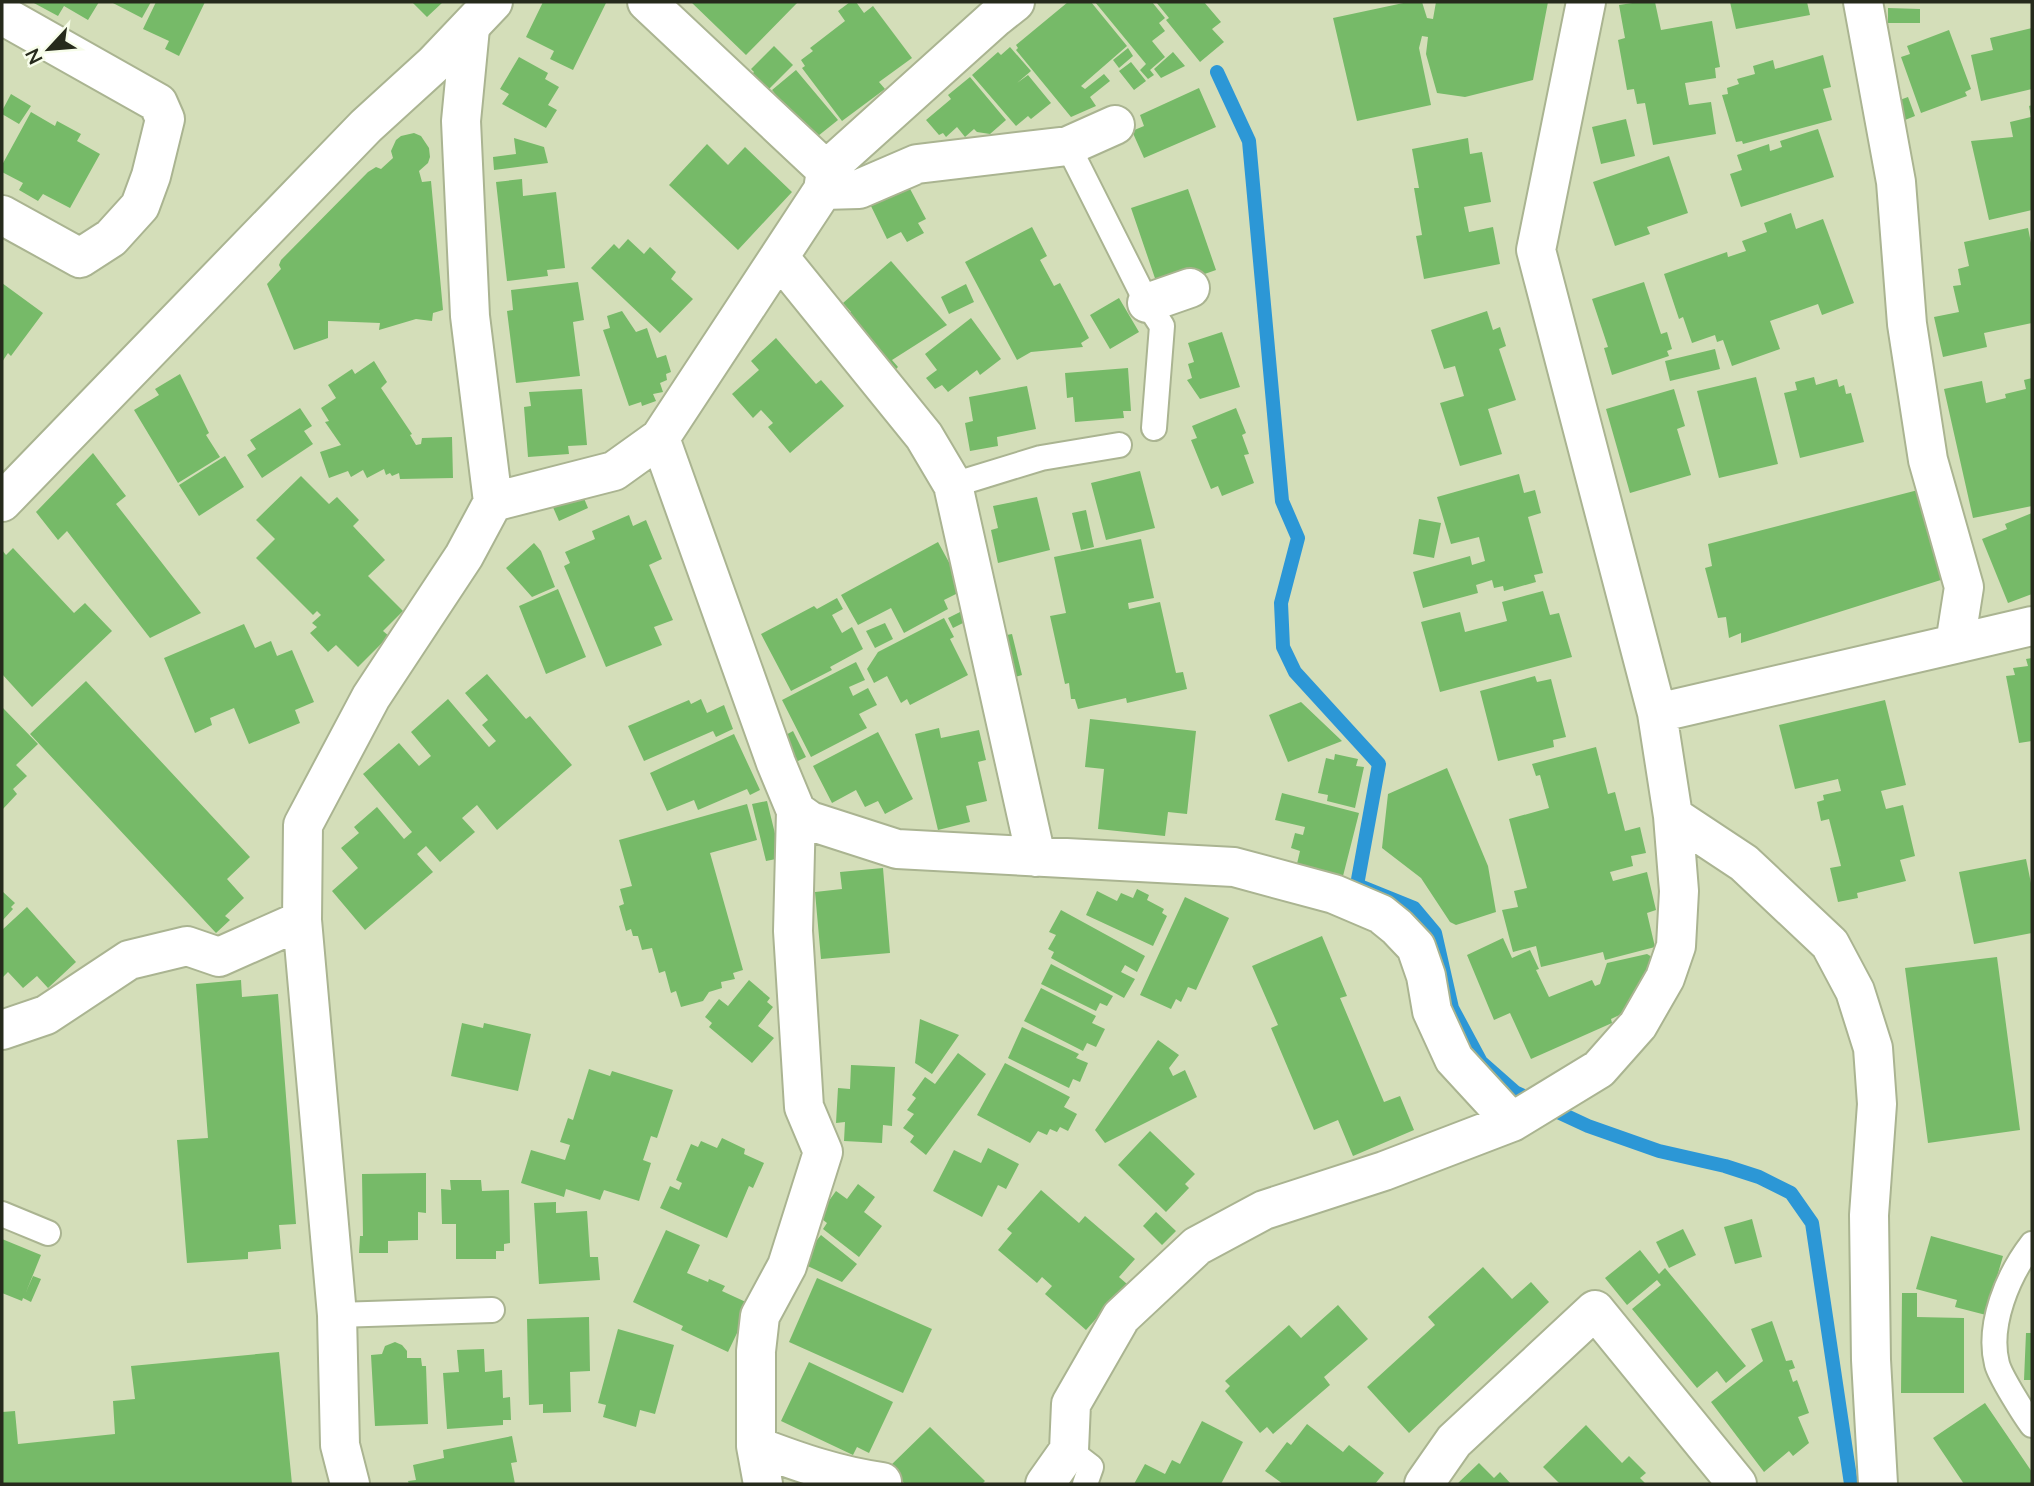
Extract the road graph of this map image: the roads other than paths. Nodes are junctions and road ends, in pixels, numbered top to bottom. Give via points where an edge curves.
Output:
1 (648, 2) edge
2 (1586, 2) edge
3 (1863, 2) edge
4 (997, 7) edge
5 (2, 15) edge
6 (482, 15) edge
7 (1115, 125) dead end
8 (1068, 146) junction
9 (825, 180) junction
10 (2, 215) edge
11 (779, 257) junction
12 (1190, 288) dead end
13 (1147, 303) junction
14 (1154, 428) dead end
15 (660, 438) junction
16 (1119, 445) dead end
17 (953, 485) junction
18 (2, 502) edge
19 (493, 502) junction
20 (2032, 626) edge
21 (1955, 644) junction
22 (1657, 713) junction
23 (796, 811) junction
24 (1674, 816) junction
25 (1036, 857) junction
26 (302, 920) junction
27 (2, 1030) edge
28 (1513, 1122) junction
29 (2, 1214) edge
30 (48, 1233) dead end
31 (2032, 1244) edge
32 (492, 1310) dead end
33 (337, 1315) junction
34 (2032, 1425) edge
35 (756, 1446) junction
36 (1069, 1450) junction
37 (882, 1482) dead end
38 (350, 1484) edge
39 (763, 1484) edge
40 (1045, 1484) edge
41 (1085, 1484) edge
42 (1424, 1484) edge
43 (1737, 1484) edge
44 (1878, 1484) edge

1 - 9 street
2 - 22 street via 1536,250
3 - 21 street via 1896,181 1907,324 1928,460 1964,587
4 - 9 street
5 - 10 street via 158,103 165,119 140,205 111,238 80,258
6 - 18 street via 366,126
6 - 19 street via 461,121 470,316
7 - 8 street
8 - 9 street via 917,164 859,189
8 - 13 lane
9 - 11 street
11 - 15 street
11 - 17 street via 924,436
12 - 13 street
13 - 14 lane via 1162,326
15 - 19 street via 614,471
15 - 23 street
16 - 17 lane via 1041,458
17 - 25 street
19 - 26 street via 464,556 371,697 303,825
20 - 21 street
21 - 22 street
22 - 24 street
23 - 25 street via 810,821 897,849
23 - 35 street via 793,931 804,1107 823,1152 787,1266 760,1316 755,1351
24 - 28 street via 1679,891 1676,946 1665,978 1638,1025 1600,1069
24 - 44 street via 1744,863 1830,944 1855,991 1873,1048 1877,1104 1869,1215
25 - 28 street via 1234,867 1334,894 1381,914 1416,947 1432,1012 1454,1059
26 - 27 street via 219,957 187,946 129,960 46,1015
26 - 33 street
28 - 36 street via 1264,1210 1198,1246 1121,1317 1071,1404
29 - 30 lane
31 - 34 lane via 2005,1289 1994,1328 1997,1365
32 - 33 lane
33 - 38 street via 340,1445
35 - 37 street via 851,1478
35 - 39 street
36 - 40 street
36 - 41 lane via 1091,1467
42 - 43 street via 1454,1441 1595,1310

